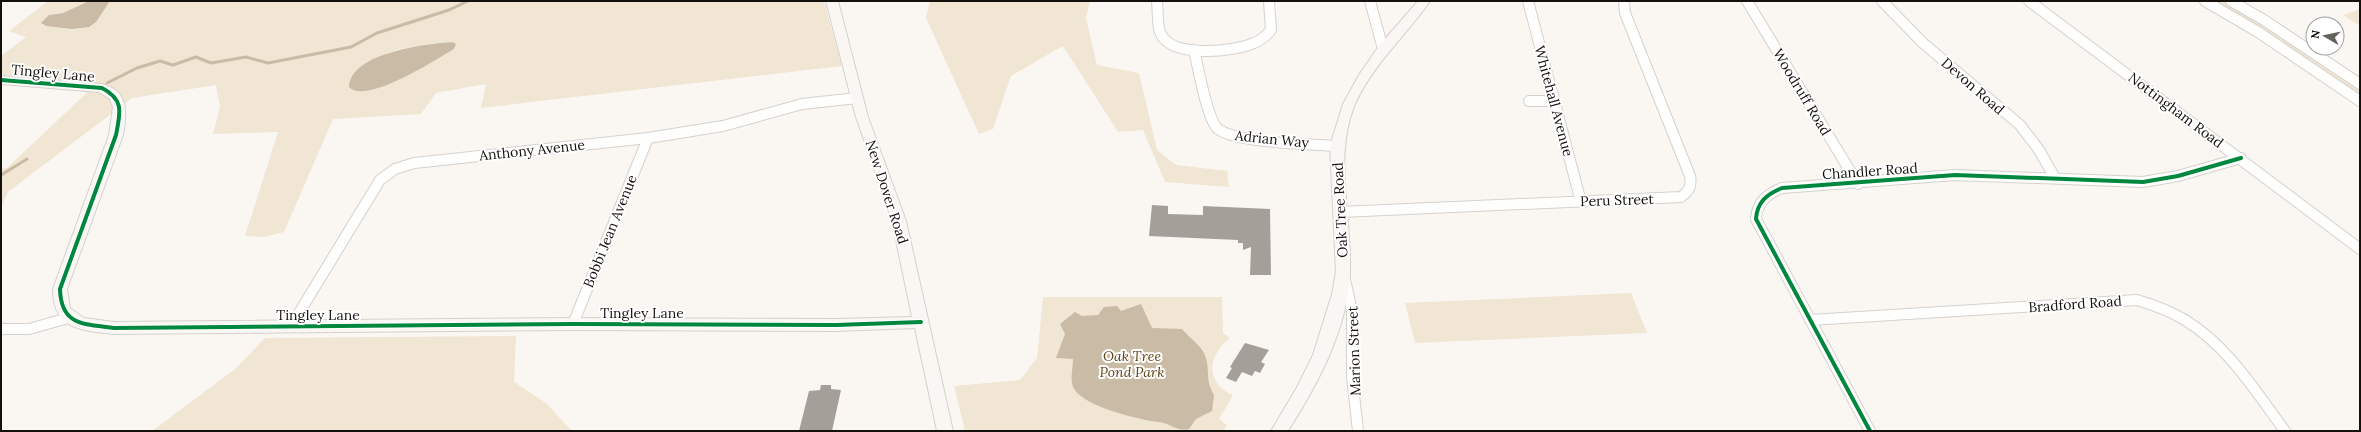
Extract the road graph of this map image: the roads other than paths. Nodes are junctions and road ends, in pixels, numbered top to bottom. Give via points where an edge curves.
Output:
1 (832, 1) edge
2 (1157, 1) edge
3 (1269, 1) edge
4 (1370, 1) edge
5 (1424, 1) edge
6 (1528, 1) edge
7 (1624, 1) edge
8 (1747, 1) edge
9 (1882, 1) edge
10 (2029, 1) edge
11 (2205, 1) edge
12 (2231, 1) edge
13 (1383, 49) junction
14 (1194, 50) junction
15 (1, 80) edge
16 (2360, 84) edge
17 (857, 98) junction
18 (1529, 100) dead end
19 (1553, 101) junction
20 (2360, 101) edge
21 (648, 138) junction
22 (1337, 146) junction
23 (2241, 158) junction
24 (2054, 178) junction
25 (1858, 184) junction
26 (1581, 202) junction
27 (1340, 212) junction
28 (2360, 249) edge
29 (1343, 272) junction
30 (68, 318) junction
31 (1810, 320) junction
32 (921, 322) junction
33 (573, 324) junction
34 (291, 326) junction
35 (1, 329) edge
36 (945, 431) edge
37 (1279, 431) edge
38 (1358, 431) edge
39 (1870, 431) edge
40 (2285, 431) edge

1 - 17 street, New Dover Road
2 - 14 street via 1160,32 1177,46
3 - 14 street via 1272,25 1265,39 1245,48
4 - 13 street
5 - 13 street, Oak Tree Road
6 - 19 street, Whitehall Avenue
7 - 26 street, Peru Street via 1625,13 1690,176 1691,185 1688,193 1681,197
8 - 25 street, Woodruff Road
9 - 24 street, Devon Road via 1923,42 2020,125 2044,155
10 - 23 street, Nottingham Road
11 - 20 street via 2264,36
12 - 16 street
13 - 22 street, Oak Tree Road via 1349,104
14 - 22 street, Adrian Way via 1212,118 1218,129 1238,138
15 - 30 street, Tingley Lane via 102,88 112,92 118,101 120,112 116,135 60,288 60,306
17 - 21 street, Anthony Avenue via 802,104 723,126
17 - 32 street, New Dover Road via 899,221
18 - 19 street
19 - 26 street, Whitehall Avenue
21 - 33 street, Bobbi Jean Avenue
21 - 34 street, Anthony Avenue via 414,163 395,168 380,180
22 - 27 street, Oak Tree Road
23 - 24 street, Chandler Road via 2178,176 2143,182
23 - 28 street, Nottingham Road
24 - 25 street, Chandler Road via 1955,175
25 - 31 street, Chandler Road via 1782,188 1771,192 1756,208 1756,219
26 - 27 street, Peru Street
27 - 29 street, Oak Tree Road
29 - 37 street, Oak Tree Road via 1334,322 1320,360
29 - 38 street, Marion Street via 1352,301 1355,329 1352,369
30 - 34 street, Tingley Lane via 114,328
30 - 35 street via 29,329
31 - 39 street, Chandler Road
31 - 40 street, Bradford Road via 2137,300 2178,314 2204,332
32 - 33 street, Tingley Lane via 836,325
32 - 36 street, New Dover Road
33 - 34 street, Tingley Lane

